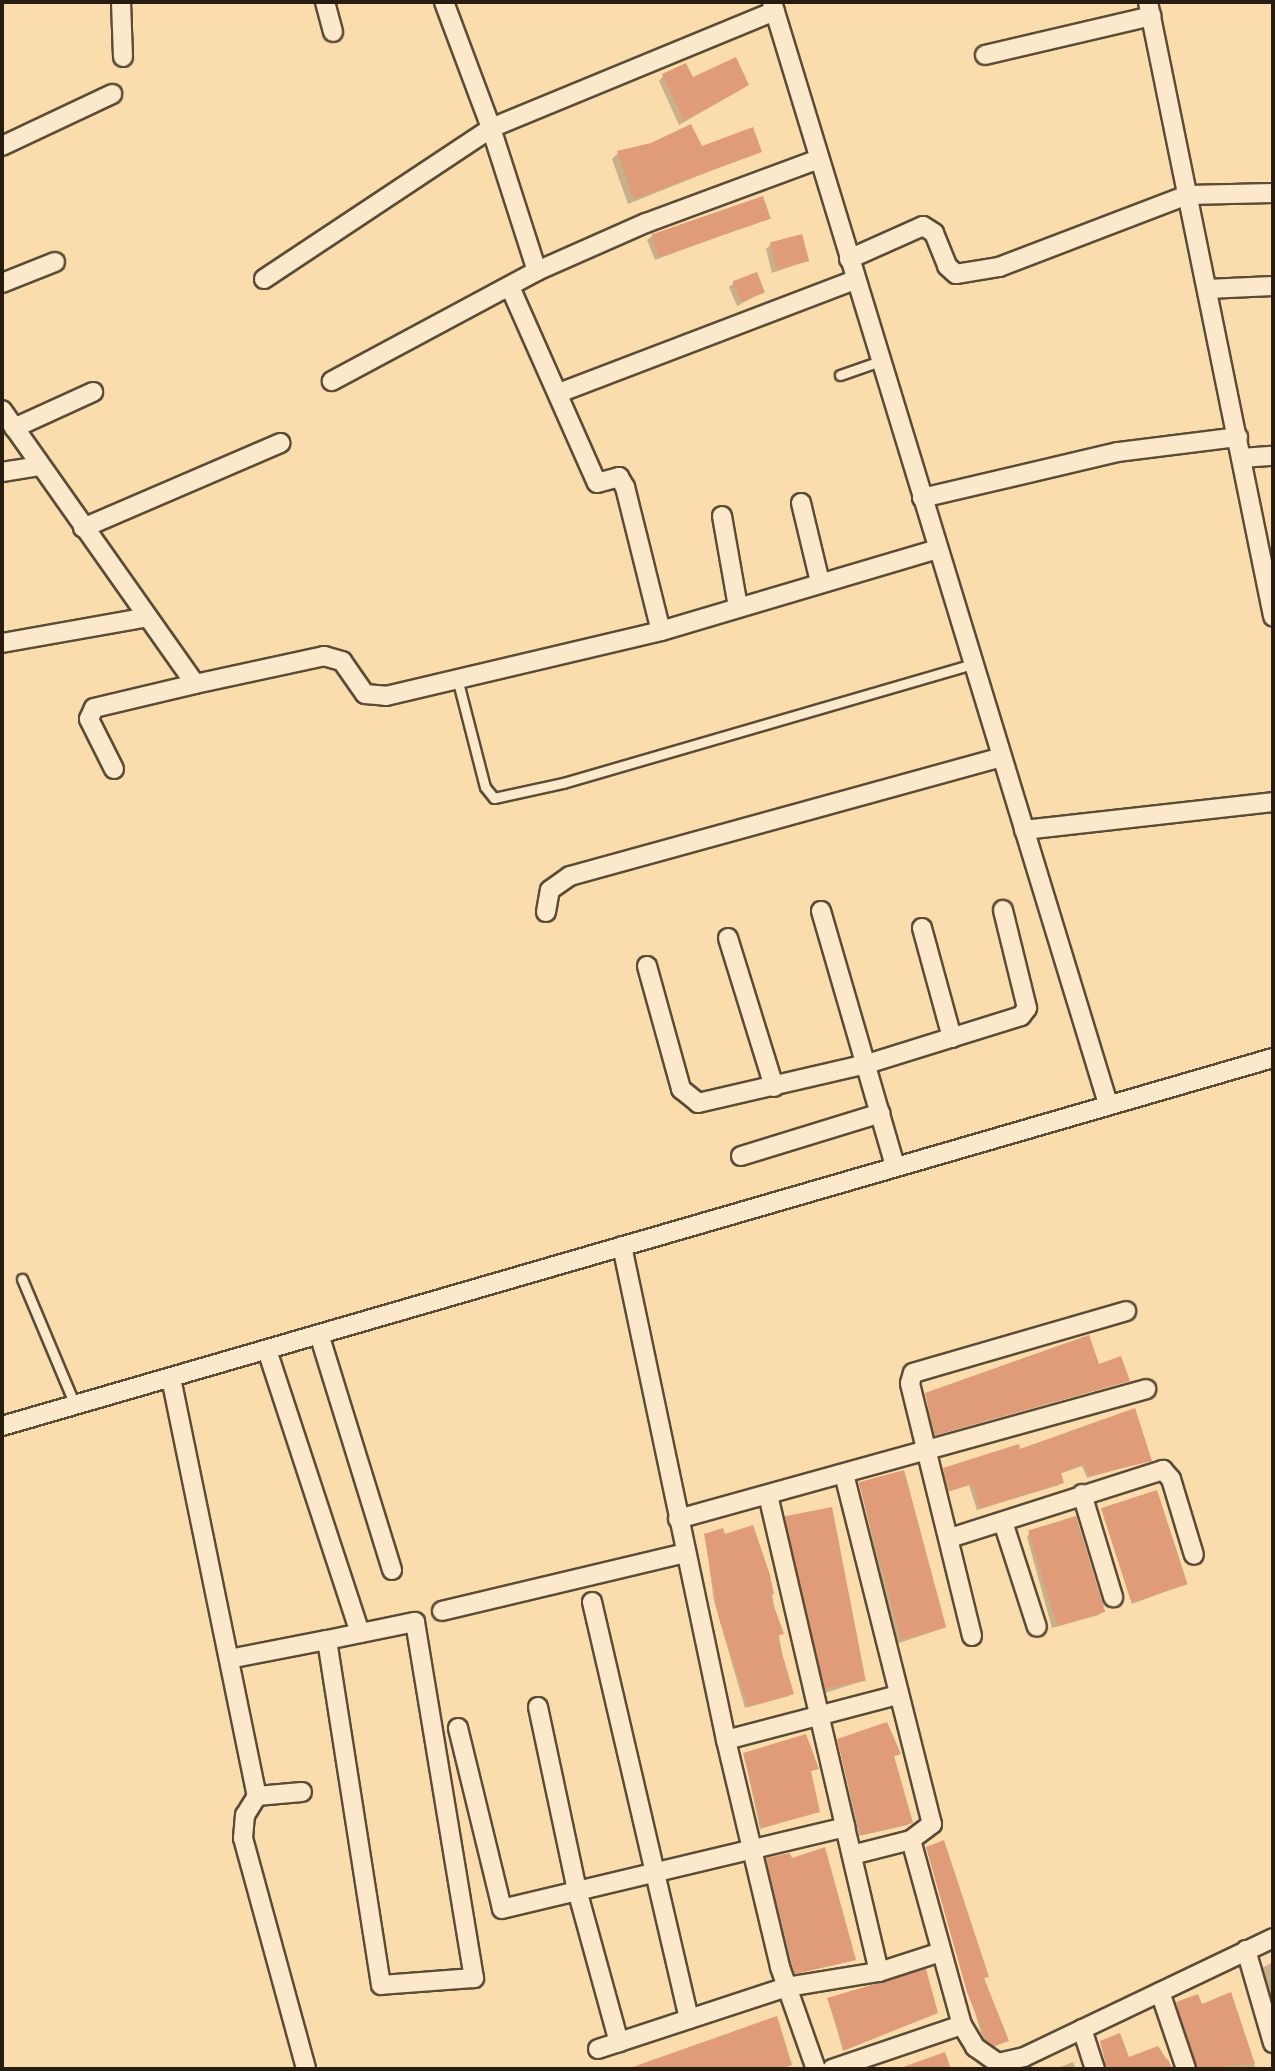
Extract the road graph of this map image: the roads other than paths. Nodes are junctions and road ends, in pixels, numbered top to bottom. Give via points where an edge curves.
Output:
1 (121, 2) edge
2 (325, 2) edge
3 (444, 2) edge
4 (1152, 6) edge
5 (771, 9) edge
6 (333, 32) dead end
7 (985, 55) dead end
8 (123, 57) dead end
9 (112, 94) dead end
10 (491, 128) junction
11 (2, 146) edge
12 (809, 163) junction
13 (1273, 193) edge
14 (1181, 197) junction
15 (849, 259) junction
16 (55, 262) dead end
17 (537, 271) junction
18 (264, 279) dead end
19 (852, 281) junction
20 (2, 283) edge
21 (1273, 286) edge
22 (510, 287) junction
23 (1207, 289) junction
24 (876, 362) junction
25 (840, 375) dead end
26 (332, 381) dead end
27 (93, 392) dead end
28 (559, 393) junction
29 (2, 410) edge
30 (14, 428) junction
31 (1231, 438) junction
32 (280, 443) dead end
33 (1273, 456) edge
34 (1241, 458) junction
35 (41, 466) junction
36 (2, 472) edge
37 (922, 498) junction
38 (801, 503) dead end
39 (722, 516) dead end
40 (83, 528) junction
41 (927, 552) junction
42 (820, 582) junction
43 (738, 607) junction
44 (1273, 616) edge
45 (148, 617) junction
46 (661, 631) junction
47 (2, 643) edge
48 (969, 666) junction
49 (458, 682) junction
50 (195, 684) junction
51 (996, 758) junction
52 (114, 769) dead end
53 (1273, 802) edge
54 (1024, 830) junction
55 (1003, 910) dead end
56 (821, 911) dead end
57 (546, 912) dead end
58 (922, 928) dead end
59 (728, 938) dead end
60 (647, 966) dead end
61 (952, 1038) junction
62 (1273, 1058) edge
63 (867, 1064) junction
64 (774, 1087) junction
65 (1095, 1108) junction
66 (881, 1113) junction
67 (741, 1156) dead end
68 (895, 1166) junction
69 (622, 1246) junction
70 (22, 1279) dead end
71 (1126, 1311) dead end
72 (319, 1334) junction
73 (267, 1350) junction
74 (171, 1378) junction
75 (1146, 1389) dead end
76 (75, 1405) junction
77 (2, 1426) edge
78 (929, 1451) junction
79 (844, 1474) junction
80 (1082, 1494) junction
81 (768, 1495) junction
82 (678, 1519) junction
83 (1003, 1522) junction
84 (950, 1538) junction
85 (686, 1553) junction
86 (1194, 1555) dead end
87 (392, 1570) dead end
88 (1113, 1597) dead end
89 (592, 1602) dead end
90 (442, 1611) dead end
91 (1037, 1627) dead end
92 (360, 1633) junction
93 (972, 1636) dead end
94 (327, 1640) junction
95 (229, 1659) junction
96 (897, 1695) junction
97 (538, 1707) dead end
98 (819, 1716) junction
99 (458, 1728) dead end
100 (726, 1740) junction
101 (302, 1792) dead end
102 (257, 1796) junction
103 (845, 1827) junction
104 (911, 1840) junction
105 (755, 1852) junction
106 (852, 1855) junction
107 (652, 1871) junction
108 (577, 1890) junction
109 (1273, 1938) edge
110 (1246, 1950) junction
111 (941, 1952) junction
112 (879, 1972) junction
113 (787, 1987) junction
114 (1160, 1992) junction
115 (689, 2019) junction
116 (962, 2025) junction
117 (1082, 2029) junction
118 (619, 2042) junction
119 (1273, 2043) edge
120 (598, 2049) dead end
121 (1000, 2066) edge
122 (306, 2069) edge
123 (816, 2069) edge
124 (832, 2069) edge
125 (1095, 2069) edge
126 (1186, 2069) edge

1 - 8 street
2 - 6 street
3 - 10 street
4 - 7 street
4 - 14 street
5 - 10 street
5 - 12 street
9 - 11 street
10 - 17 street
10 - 18 street
12 - 15 street
12 - 17 street via 646,223
13 - 14 street
14 - 15 street via 999,267 951,272 934,233 923,226
14 - 23 street
15 - 19 street
16 - 20 street
17 - 22 street
19 - 24 street
19 - 28 street
21 - 23 street
22 - 26 street
22 - 28 street
23 - 31 street
24 - 25 lane
24 - 37 street
27 - 30 street
28 - 46 street via 597,482 619,477 625,487
29 - 30 street
30 - 35 street
31 - 34 street
31 - 37 street via 1072,461
32 - 40 street
33 - 34 street
34 - 44 street
35 - 36 street
35 - 40 street
37 - 41 street
38 - 42 street
39 - 43 street
40 - 45 street
41 - 42 street
41 - 48 street
42 - 43 street
43 - 46 street
45 - 47 street
45 - 50 street
46 - 49 street
48 - 49 lane via 563,783 494,798 485,787
48 - 51 street
49 - 50 street via 370,696 342,661 324,656
50 - 52 street via 94,708 89,719
51 - 54 street
51 - 57 street via 570,876 550,890
53 - 54 street
54 - 65 street
55 - 61 street via 1027,1008 1021,1016
56 - 63 street
58 - 61 street
59 - 64 street
60 - 64 street via 688,1100 698,1103
61 - 63 street
62 - 65 street
63 - 64 street
63 - 66 street
65 - 68 street
66 - 67 street
66 - 68 street
68 - 69 street
69 - 72 street
69 - 82 street
70 - 76 lane
71 - 78 street via 916,1370 910,1383
72 - 73 street
72 - 87 street
73 - 74 street
73 - 92 street
74 - 76 street
74 - 95 street
75 - 78 street
76 - 77 street
78 - 79 street
78 - 84 street
79 - 81 street
79 - 96 street
80 - 83 street
80 - 86 street via 1163,1470 1171,1479
80 - 88 street
81 - 82 street
81 - 98 street
82 - 85 street
83 - 84 street
83 - 91 street
84 - 93 street
85 - 90 street
85 - 100 street
89 - 107 street
92 - 94 street
92 - 94 street via 415,1622 474,1978 381,1985
94 - 95 street
95 - 102 street
96 - 98 street
96 - 104 street via 932,1824
97 - 108 street
98 - 100 street
98 - 103 street
99 - 108 street via 502,1909
100 - 105 street
101 - 102 street
102 - 122 street via 245,1815 243,1838
103 - 105 street
103 - 106 street
104 - 106 street
104 - 111 street
105 - 107 street
105 - 113 street
106 - 112 street
107 - 108 street
107 - 115 street
108 - 118 street
109 - 110 street
110 - 114 street
110 - 119 street
111 - 112 street
111 - 116 street
112 - 113 street
113 - 115 street
113 - 123 street
114 - 117 street
114 - 126 street
115 - 118 street
116 - 121 street via 975,2047
116 - 124 street
117 - 121 street
117 - 125 street
118 - 120 street

